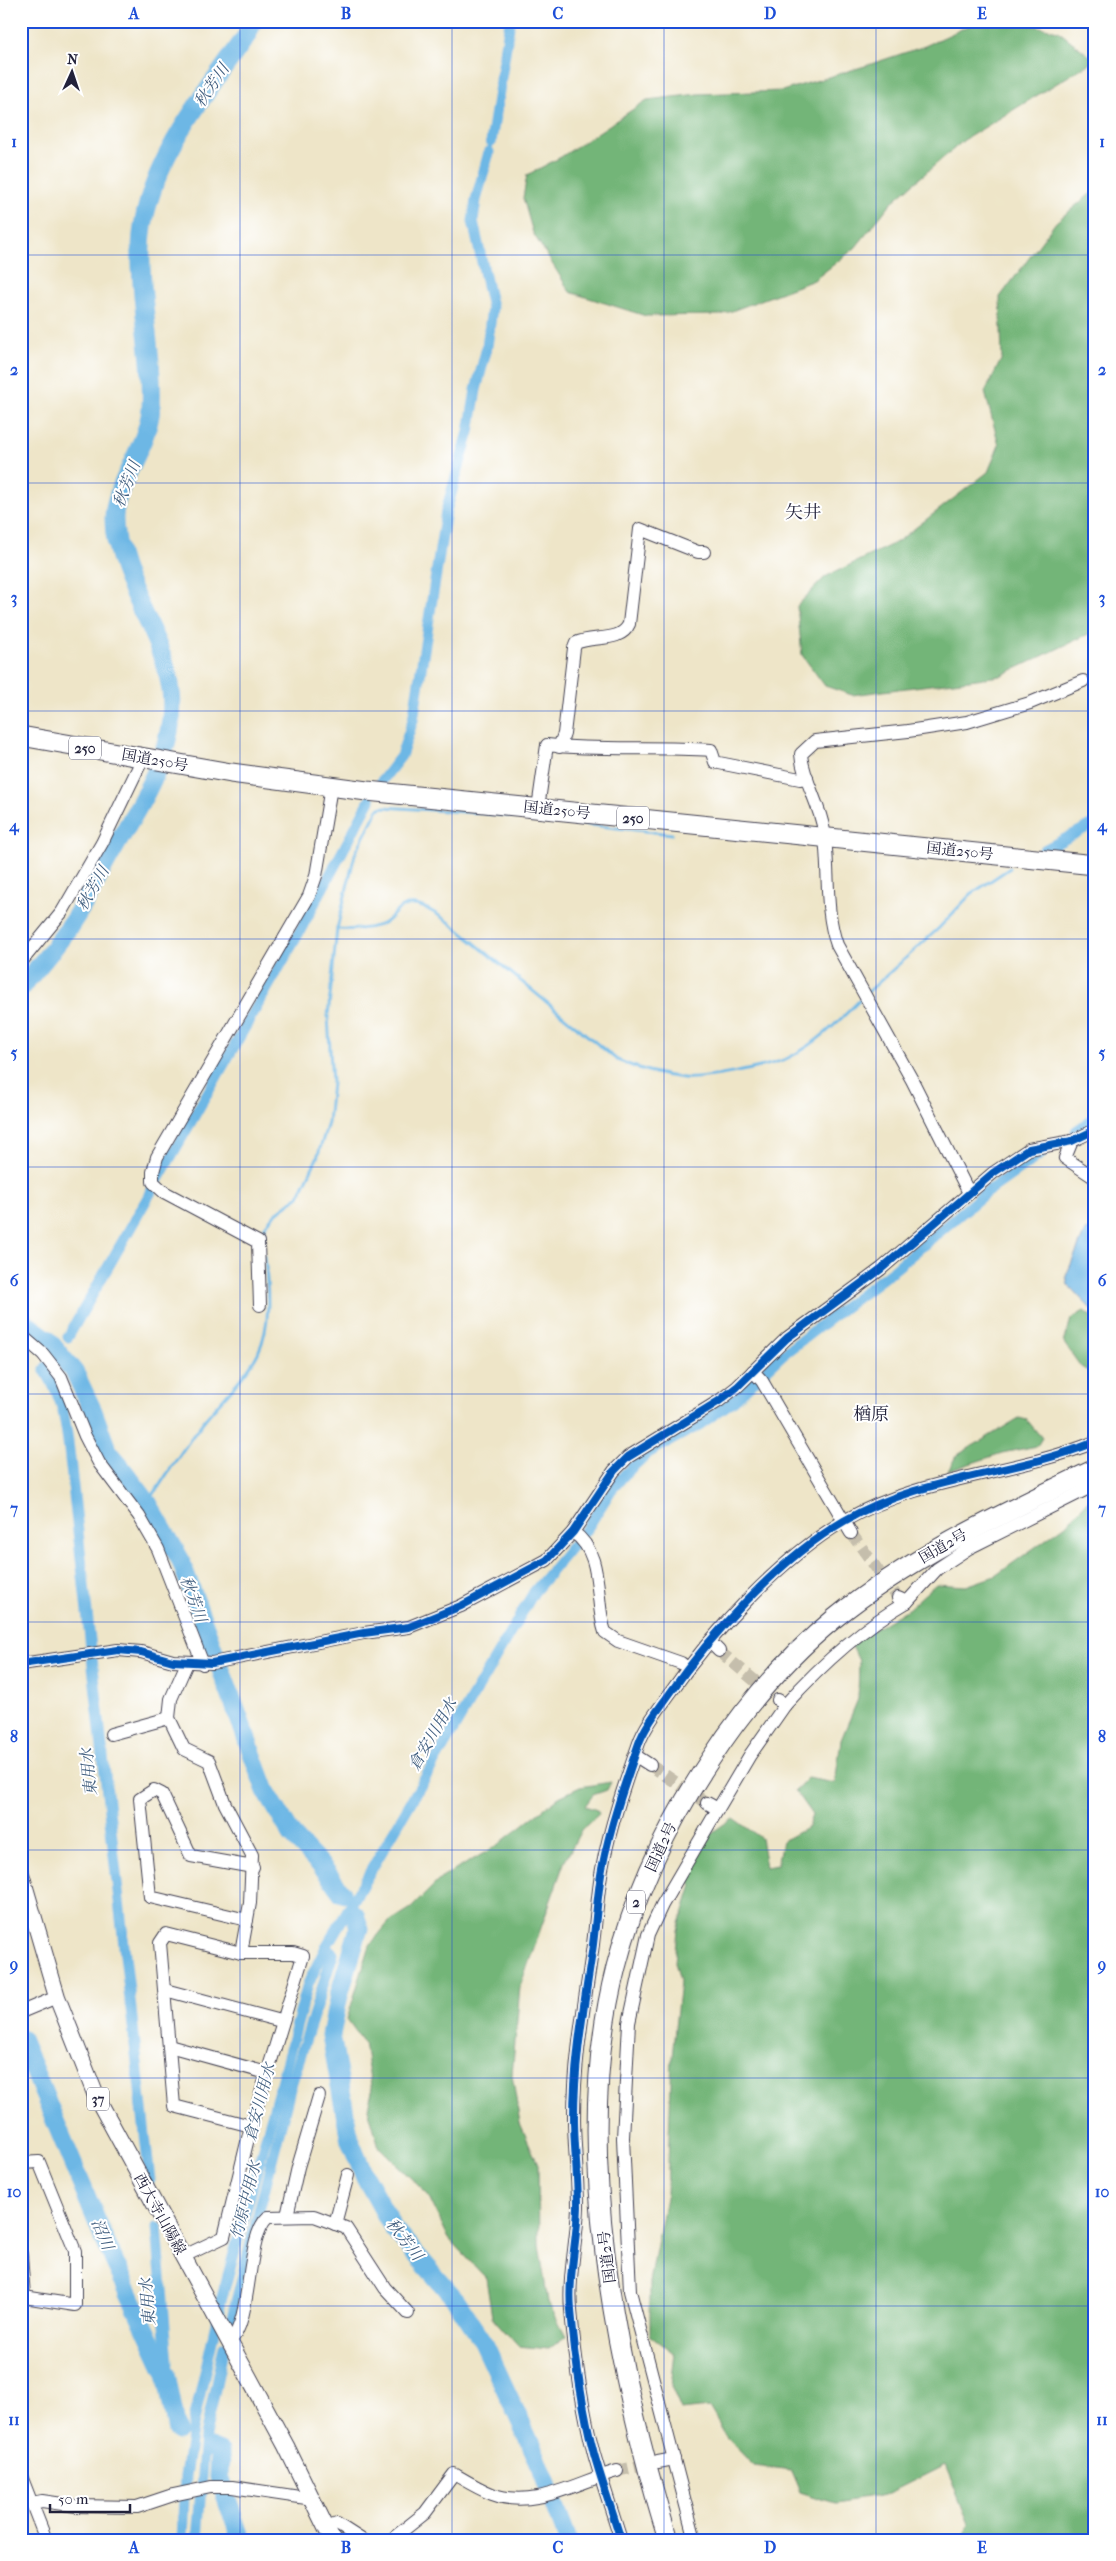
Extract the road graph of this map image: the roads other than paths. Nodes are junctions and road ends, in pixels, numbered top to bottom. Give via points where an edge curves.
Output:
1 (704, 552) dead end
2 (1084, 681) dead end
3 (21, 736) edge
4 (559, 747) junction
5 (145, 758) junction
6 (807, 777) junction
7 (331, 787) junction
8 (538, 808) junction
9 (825, 837) junction
10 (1095, 865) edge
11 (21, 962) edge
12 (1095, 1130) edge
13 (1072, 1142) junction
14 (1095, 1178) edge
15 (969, 1193) junction
16 (260, 1305) dead end
17 (21, 1334) edge
18 (757, 1375) junction
19 (1095, 1442) edge
20 (1095, 1469) edge
21 (1095, 1485) edge
22 (846, 1520) junction
23 (851, 1532) tunnel mouth
24 (577, 1535) junction
25 (187, 1663) junction
26 (21, 1664) edge
27 (207, 1664) junction
28 (687, 1668) junction
29 (169, 1718) junction
30 (111, 1734) dead end
31 (636, 1756) junction
32 (650, 1765) tunnel mouth
33 (252, 1867) junction
34 (21, 1874) edge
35 (247, 1920) junction
36 (241, 1952) junction
37 (165, 1990) junction
38 (57, 1997) junction
39 (21, 2012) edge
40 (282, 2022) junction
41 (169, 2046) junction
42 (267, 2073) junction
43 (319, 2096) dead end
44 (251, 2126) junction
45 (21, 2164) edge
46 (348, 2175) dead end
47 (287, 2216) junction
48 (334, 2224) junction
49 (21, 2254) edge
50 (184, 2256) junction
51 (408, 2313) dead end
52 (228, 2336) junction
53 (674, 2460) junction
54 (658, 2462) tunnel mouth
55 (618, 2471) tunnel mouth
56 (601, 2475) junction
57 (22, 2481) edge
58 (313, 2499) junction
59 (32, 2503) junction
60 (329, 2534) edge
61 (46, 2540) edge
62 (362, 2540) edge
63 (391, 2540) edge
64 (621, 2540) edge
65 (668, 2540) edge
66 (695, 2540) edge

1 - 4 street via 640,529 629,624 620,635 587,639 576,644 564,734
2 - 6 street via 1030,703 952,725 815,741 801,754
3 - 5 highway, 国道250号 / 250
4 - 6 street via 711,750 715,762 800,779
4 - 8 street via 547,746
5 - 7 highway, 国道250号 / 250
5 - 11 street via 62,912
6 - 9 street
7 - 8 highway, 国道250号 / 250
7 - 16 street via 316,876 309,896 157,1158 152,1172 153,1182 164,1192 258,1242
8 - 9 highway, 国道250号 / 250
9 - 10 highway, 国道250号 / 250
9 - 15 street via 833,935
12 - 13 street
13 - 14 street via 1065,1158
13 - 15 street via 1029,1149
15 - 18 street via 881,1269 787,1338
17 - 27 street via 61,1377 99,1463 139,1516 158,1549
18 - 22 street
18 - 24 street via 628,1458 614,1471
19 - 22 street via 1054,1456 930,1487
20 - 65 highway, 国道2号 / 2 via 942,1545 834,1619 793,1657 754,1699 687,1794 634,1906 615,1969 604,2034 598,2149 602,2218 621,2358 638,2436
21 - 53 street via 969,1548 937,1569 834,1654 782,1703 713,1806 648,1935 627,2046 623,2138 630,2291
22 - 23 street
22 - 28 street via 776,1573 714,1647
24 - 27 street via 533,1569 428,1621
24 - 28 street via 591,1554 605,1632 618,1641
25 - 26 street via 141,1652 95,1652
25 - 27 street
25 - 29 street via 171,1699
28 - 31 street via 653,1717 639,1742
29 - 30 street
29 - 33 street via 184,1749 209,1761 225,1804 252,1855
31 - 32 street
31 - 56 street via 602,1867 581,2018 574,2114 578,2209 569,2285 570,2304 582,2391
33 - 35 street
33 - 35 street via 191,1856 162,1794 154,1790 140,1799 150,1898
34 - 38 main road, 西大寺山陽線 / 37
35 - 36 street
36 - 37 street via 166,1934 160,1943
36 - 40 street via 303,1956
37 - 40 street
37 - 41 street
38 - 39 street
38 - 50 main road, 西大寺山陽線 / 37 via 96,2096
40 - 42 street
41 - 42 street
41 - 44 street via 174,2106
42 - 44 street
43 - 47 street
44 - 50 street via 224,2237
45 - 49 street via 39,2162 75,2252 75,2305 24,2297
46 - 48 street
47 - 48 street via 314,2216
47 - 52 street via 268,2217 262,2222 238,2330
48 - 51 street via 346,2228 385,2288
50 - 52 main road, 西大寺山陽線 / 37
52 - 58 main road, 西大寺山陽線 / 37
53 - 54 street
53 - 66 street
55 - 56 street
56 - 63 street via 538,2498 516,2499 492,2494 454,2474 425,2513
56 - 64 street
57 - 59 street
58 - 59 street via 211,2487 137,2507
58 - 60 main road, 西大寺山陽線 / 37
59 - 61 street
60 - 62 street via 336,2524

